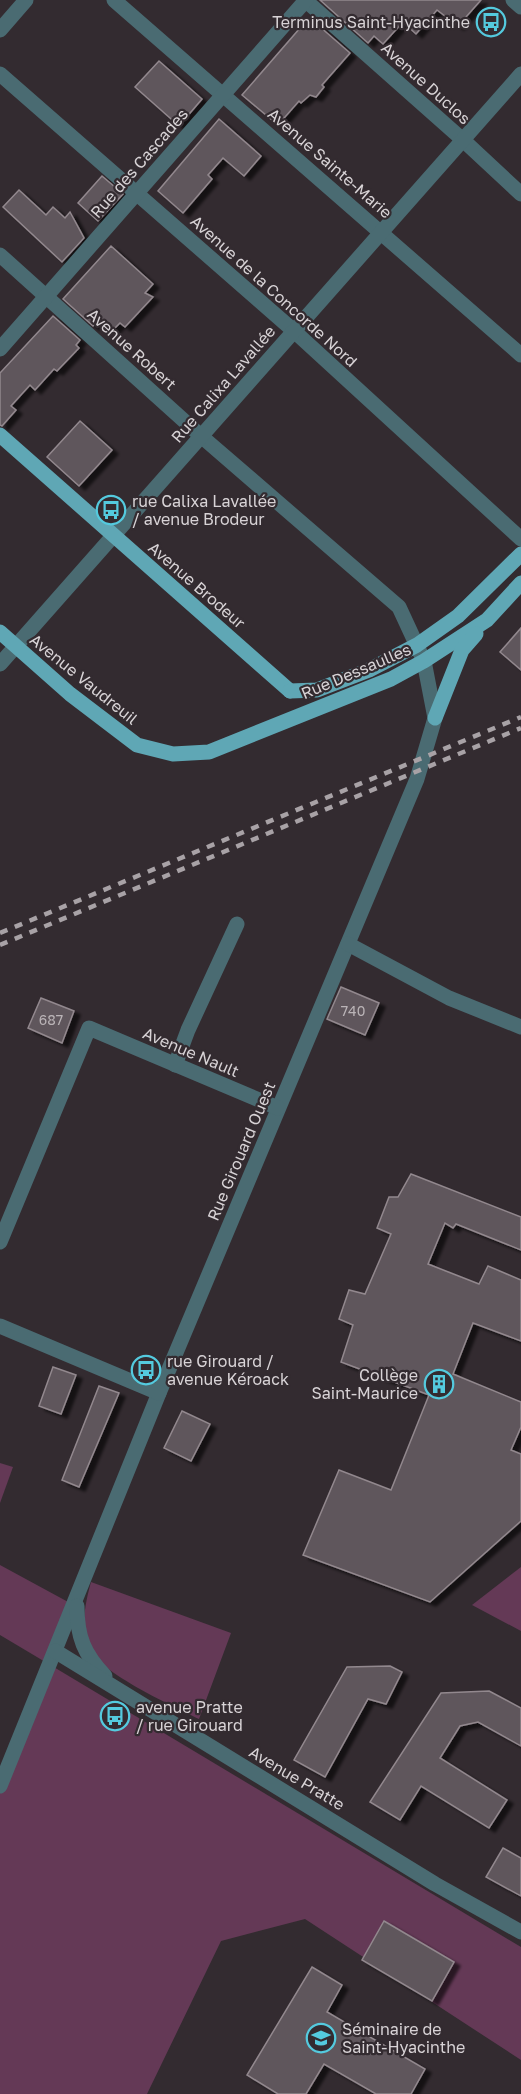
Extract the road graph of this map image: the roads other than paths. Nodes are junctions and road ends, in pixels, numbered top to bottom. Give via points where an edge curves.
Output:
1 (26, 0) edge
2 (114, 0) edge
3 (306, 0) edge
4 (513, 0) edge
5 (521, 7) edge
6 (0, 30) edge
7 (0, 74) edge
8 (521, 74) edge
9 (224, 94) junction
10 (463, 140) junction
11 (136, 193) junction
12 (521, 194) edge
13 (382, 232) junction
14 (0, 255) edge
15 (46, 297) junction
16 (294, 331) junction
17 (0, 349) edge
18 (521, 355) edge
19 (0, 435) edge
20 (201, 436) junction
21 (114, 535) junction
22 (521, 539) edge
23 (521, 554) edge
24 (521, 583) edge
25 (487, 620) junction
26 (0, 632) edge
27 (417, 645) junction
28 (16, 646) junction
29 (424, 661) junction
30 (0, 664) edge
31 (290, 691) junction
32 (435, 718) junction
33 (285, 721) junction
34 (237, 924) dead end
35 (348, 944) junction
36 (521, 1027) edge
37 (175, 1065) junction
38 (278, 1108) junction
39 (0, 1242) edge
40 (0, 1326) edge
41 (159, 1393) junction
42 (77, 1597) junction
43 (55, 1651) junction
44 (115, 1687) junction
45 (0, 1786) edge
46 (521, 1932) edge

1 - 6 street
2 - 9 street, Avenue Sainte-Marie
3 - 9 street, Rue des Cascades
3 - 10 street, Avenue Duclos
4 - 5 street
7 - 11 street, Avenue de la Concorde Nord
8 - 10 street, Rue Calixa Lavallée
9 - 11 street, Rue des Cascades
9 - 13 street, Avenue Sainte-Marie
10 - 12 street, Avenue Duclos
10 - 13 street, Rue Calixa Lavallée
11 - 15 street, Rue des Cascades
11 - 16 street, Avenue de la Concorde Nord
13 - 16 street, Rue Calixa Lavallée
13 - 18 street, Avenue Sainte-Marie
14 - 15 street, Avenue Robert
15 - 17 street, Rue des Cascades
15 - 20 street, Avenue Robert
16 - 20 street, Rue Calixa Lavallée
16 - 22 street, Avenue de la Concorde Nord
19 - 21 main road, Avenue Brodeur
20 - 21 street, Rue Calixa Lavallée
20 - 27 street, Avenue Robert via 399,607
21 - 28 street, Rue Calixa Lavallée
21 - 31 main road, Avenue Brodeur
23 - 27 main road, Rue Dessaulles via 458,616
24 - 25 main road, Rue Dessaulles
25 - 29 main road, Rue Dessaulles
25 - 32 main road via 462,650
26 - 28 main road, Avenue Vaudreuil
27 - 29 street, Avenue Robert
27 - 31 main road, Rue Dessaulles via 369,670 317,690
28 - 30 street, Rue Calixa Lavallée
28 - 33 main road, Avenue Vaudreuil via 137,745 173,754 209,752
29 - 32 street, Avenue Robert
29 - 33 main road, Rue Dessaulles via 391,679
31 - 33 main road via 291,706
32 - 35 street, Rue Girouard Ouest via 417,779
34 - 37 street
35 - 36 street via 449,998
35 - 38 street, Rue Girouard Ouest
37 - 38 street, Avenue Nault
37 - 39 street, Avenue Nault via 89,1028
38 - 41 street, Rue Girouard Ouest
40 - 41 street
41 - 42 street, Rue Girouard Ouest
42 - 43 street, Rue Girouard Ouest
42 - 44 street via 81,1644
43 - 44 street, Avenue Pratte
43 - 45 street, Rue Girouard Ouest
44 - 46 street, Avenue Pratte via 435,1884

